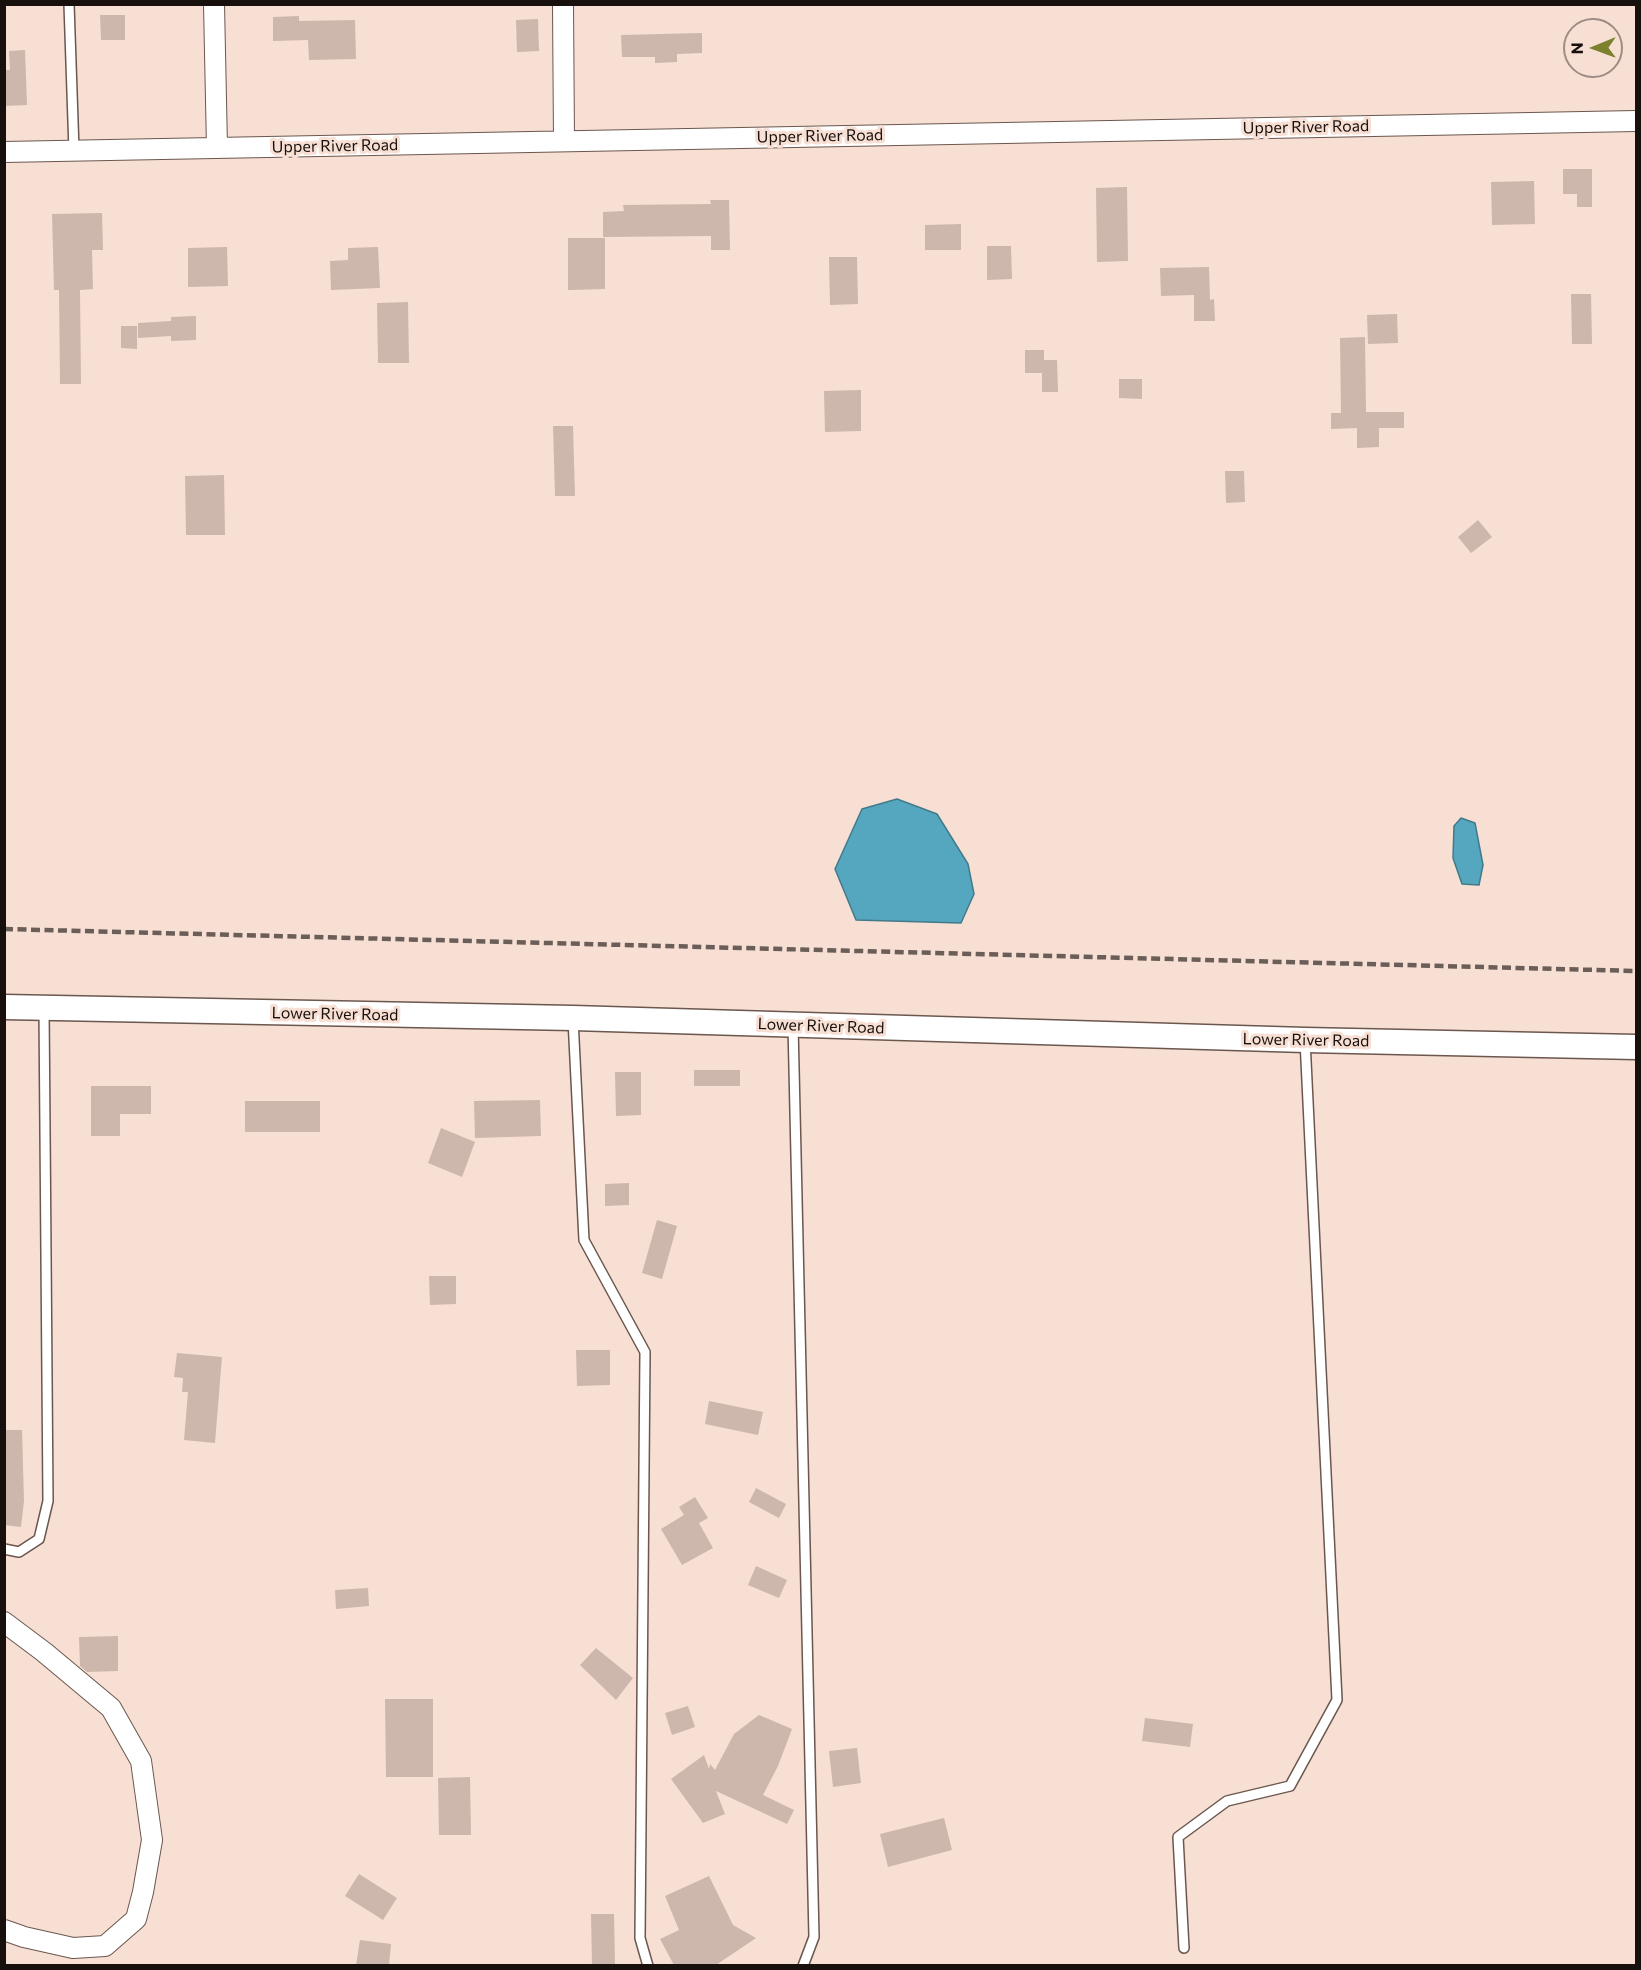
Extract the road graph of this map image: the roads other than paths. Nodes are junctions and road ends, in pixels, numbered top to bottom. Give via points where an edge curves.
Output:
1 (69, 4) edge
2 (214, 4) edge
3 (563, 4) edge
4 (1636, 121) edge
5 (564, 141) junction
6 (217, 148) junction
7 (74, 151) junction
8 (4, 152) edge
9 (4, 1007) edge
10 (44, 1008) junction
11 (573, 1018) junction
12 (793, 1025) junction
13 (1305, 1040) junction
14 (1636, 1047) edge
15 (4, 1550) edge
16 (4, 1622) edge
17 (4, 1930) edge
18 (1184, 1948) dead end
19 (648, 1965) edge
20 (803, 1965) edge

1 - 7 lane
2 - 6 street
3 - 5 street
4 - 5 street, Upper River Road
5 - 6 street, Upper River Road
6 - 7 street, Upper River Road
7 - 8 street, Upper River Road
9 - 10 street, Lower River Road
10 - 11 street, Lower River Road
10 - 15 lane via 48,1501 39,1539 19,1552
11 - 12 street, Lower River Road
11 - 19 lane via 584,1240 645,1352 640,1938
12 - 13 street, Lower River Road
12 - 20 lane via 814,1937
13 - 14 street, Lower River Road
13 - 18 lane via 1337,1700 1290,1786 1227,1801 1178,1837
16 - 17 street via 111,1708 141,1761 152,1840 136,1919 105,1946 73,1948

